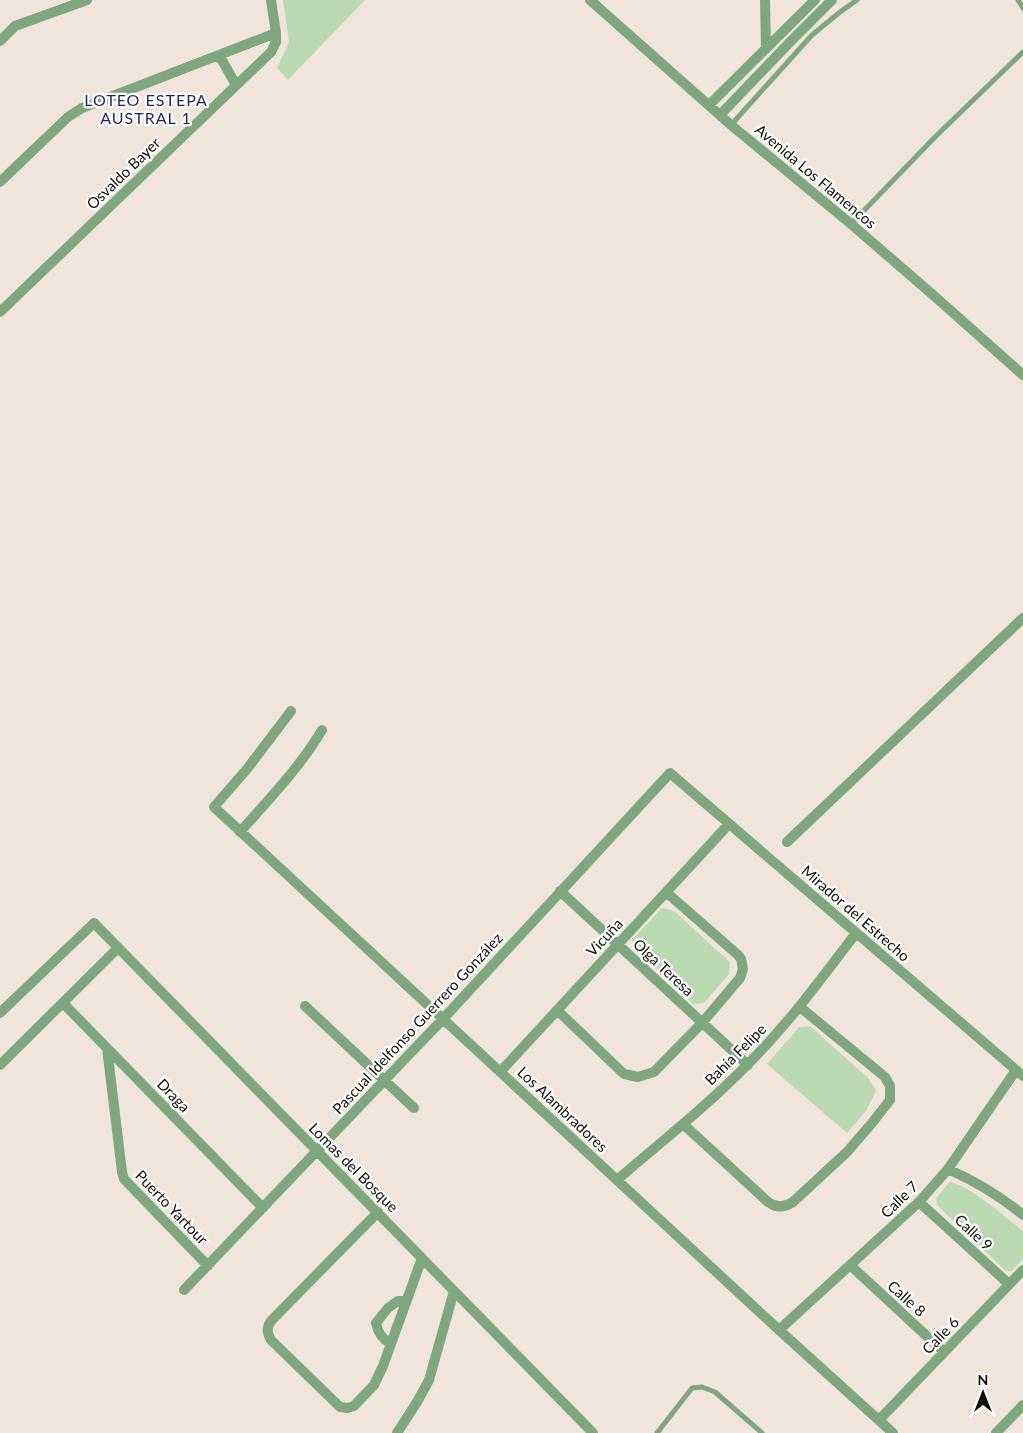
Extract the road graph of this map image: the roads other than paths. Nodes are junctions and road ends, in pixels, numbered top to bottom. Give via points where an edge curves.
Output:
1 (87, 0) edge
2 (271, 0) edge
3 (590, 0) edge
4 (764, 0) edge
5 (815, 0) edge
6 (832, 0) edge
7 (858, 0) edge
8 (1018, 0) edge
9 (1023, 8) edge
10 (276, 33) junction
11 (0, 41) edge
12 (766, 49) junction
13 (1023, 52) edge
14 (219, 55) junction
15 (236, 85) junction
16 (709, 105) junction
17 (720, 115) junction
18 (732, 125) junction
19 (0, 182) edge
20 (851, 224) junction
21 (0, 312) edge
22 (1023, 375) edge
23 (1023, 618) edge
24 (291, 711) dead end
25 (322, 730) dead end
26 (670, 773) joint
27 (728, 824) junction
28 (240, 832) junction
29 (787, 842) dead end
30 (560, 891) junction
31 (666, 892) junction
32 (856, 933) junction
33 (618, 944) junction
34 (118, 948) junction
35 (63, 1003) junction
36 (305, 1006) dead end
37 (800, 1007) junction
38 (557, 1010) junction
39 (0, 1014) edge
40 (443, 1020) junction
41 (702, 1023) junction
42 (107, 1048) junction
43 (748, 1065) junction
44 (0, 1066) edge
45 (500, 1071) junction
46 (1019, 1073) edge
47 (384, 1080) junction
48 (414, 1108) dead end
49 (683, 1124) junction
50 (318, 1152) junction
51 (948, 1169) junction
52 (617, 1180) junction
53 (919, 1202) junction
54 (263, 1208) junction
55 (378, 1212) junction
56 (1023, 1215) edge
57 (422, 1258) junction
58 (850, 1265) junction
59 (208, 1266) junction
60 (1023, 1270) edge
61 (1009, 1284) junction
62 (184, 1290) dead end
63 (454, 1292) junction
64 (406, 1301) junction
65 (779, 1330) junction
66 (391, 1344) junction
67 (944, 1352) junction
68 (1023, 1405) edge
69 (879, 1420) junction
70 (397, 1433) edge
71 (593, 1433) edge
72 (657, 1433) edge
73 (762, 1433) edge
74 (893, 1433) edge
75 (996, 1433) edge

1 - 11 street via 15,26
2 - 10 street, Osvaldo Bayer
3 - 16 street, Avenida Los Flamencos
4 - 12 street
5 - 12 street
6 - 17 street
7 - 18 lane via 812,35
8 - 9 lane
10 - 14 street
10 - 15 street, Osvaldo Bayer via 271,52
12 - 16 street
13 - 20 lane
14 - 15 street
14 - 19 street via 82,108 68,117
15 - 21 street, Osvaldo Bayer
16 - 17 street, Avenida Los Flamencos
17 - 18 street, Avenida Los Flamencos
18 - 20 street, Avenida Los Flamencos
20 - 22 street, Avenida Los Flamencos
23 - 29 street
24 - 28 street, Los Alambradores via 214,807
25 - 28 street via 283,783
26 - 27 street, Mirador del Estrecho
26 - 30 street, Pascual Idelfonso Guerrero González
27 - 31 street, Vicuña
27 - 32 street, Mirador del Estrecho
28 - 40 street, Los Alambradores
30 - 33 street, Olga Teresa
30 - 40 street, Pascual Idelfonso Guerrero González
31 - 33 street, Vicuña
31 - 41 street via 738,955 742,964 740,978
32 - 37 street, Bahía Felipe
32 - 46 street, Mirador del Estrecho
33 - 38 street, Vicuña
33 - 41 street, Olga Teresa
34 - 35 street
34 - 39 street, Lomas del Bosque via 94,923
34 - 50 street, Lomas del Bosque
35 - 42 street, Draga
35 - 44 street
36 - 47 street
37 - 43 street, Bahía Felipe
37 - 49 street via 885,1077 890,1086 890,1100 847,1152 793,1202 783,1207 772,1205
38 - 41 street via 624,1074 638,1077 654,1072
38 - 45 street, Vicuña
40 - 45 street, Los Alambradores
40 - 47 street, Pascual Idelfonso Guerrero González
41 - 43 street, Olga Teresa
42 - 54 street, Draga
42 - 59 street, Puerto Yartour via 124,1179
43 - 49 street, Bahía Felipe
45 - 52 street, Los Alambradores
46 - 51 street, Calle 7
47 - 48 street
47 - 50 street, Pascual Idelfonso Guerrero González
49 - 52 street, Bahía Felipe
50 - 54 street, Pascual Idelfonso Guerrero González
50 - 55 street, Lomas del Bosque
51 - 53 street, Calle 7
51 - 56 street via 988,1189
52 - 65 street, Los Alambradores
53 - 58 street, Calle 7
53 - 61 street, Calle 9
54 - 59 street, Pascual Idelfonso Guerrero González
55 - 57 street, Lomas del Bosque
55 - 66 street via 271,1321 267,1331 271,1340 340,1407 347,1408 354,1406 374,1385
57 - 63 street, Lomas del Bosque
57 - 64 street
58 - 65 street, Calle 7
58 - 67 street, Calle 8
59 - 62 street, Pascual Idelfonso Guerrero González
60 - 61 street, Calle 6
61 - 67 street, Calle 6
63 - 70 street via 429,1380
63 - 71 street, Lomas del Bosque
64 - 66 street
64 - 66 street via 398,1301 388,1308 376,1323 378,1331
65 - 69 street, Los Alambradores
67 - 69 street, Calle 6
68 - 75 street
69 - 74 street, Los Alambradores
72 - 73 lane via 692,1388 702,1387 714,1392

